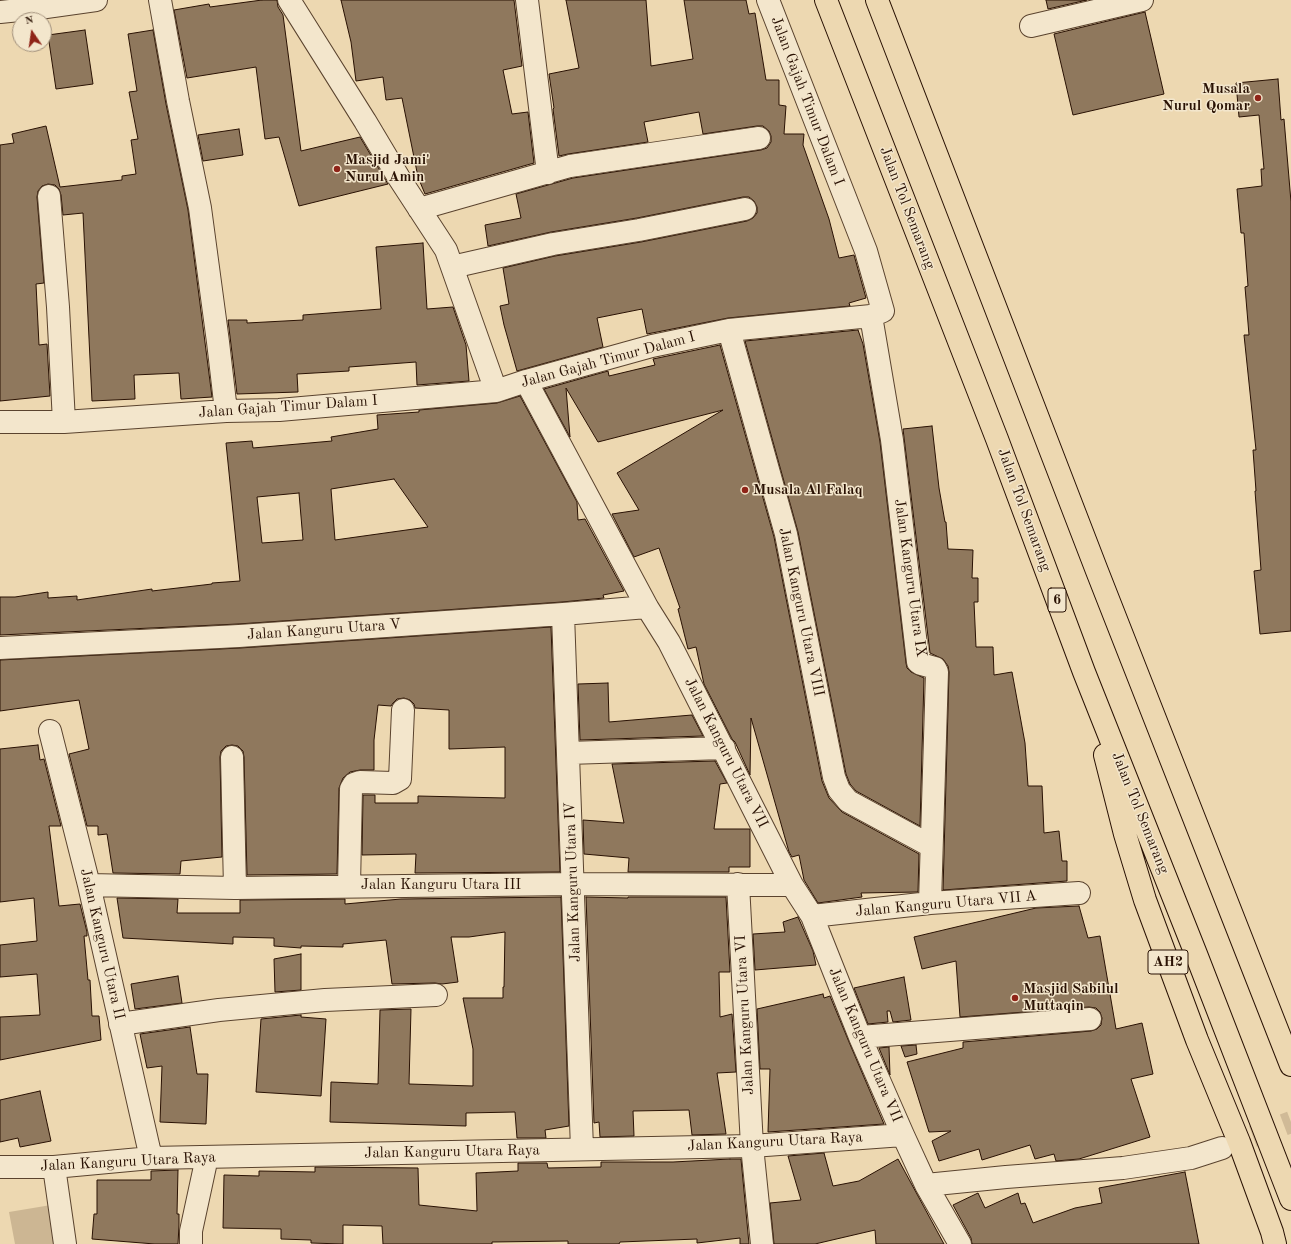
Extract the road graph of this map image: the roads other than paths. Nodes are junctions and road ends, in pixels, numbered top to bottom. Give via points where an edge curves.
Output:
1 (88, 0) edge
2 (160, 0) edge
3 (289, 0) edge
4 (527, 0) edge
5 (768, 0) edge
6 (826, 0) edge
7 (877, 0) edge
8 (1142, 0) edge
9 (0, 12) edge
10 (1031, 26) dead end
11 (759, 138) dead end
12 (548, 173) junction
13 (49, 196) dead end
14 (419, 209) junction
15 (746, 210) dead end
16 (452, 268) junction
17 (870, 316) junction
18 (729, 330) junction
19 (526, 381) junction
20 (496, 391) junction
21 (226, 411) junction
22 (0, 422) edge
23 (64, 422) junction
24 (647, 607) junction
25 (563, 614) junction
26 (0, 648) edge
27 (1084, 672) junction
28 (403, 710) dead end
29 (50, 731) dead end
30 (724, 748) junction
31 (568, 753) junction
32 (232, 757) dead end
33 (931, 846) junction
34 (573, 884) junction
35 (738, 884) junction
36 (89, 885) junction
37 (792, 885) junction
38 (349, 886) junction
39 (235, 888) junction
40 (1079, 893) dead end
41 (930, 904) junction
42 (812, 916) junction
43 (436, 995) dead end
44 (1090, 1019) dead end
45 (120, 1024) junction
46 (860, 1037) junction
47 (1291, 1066) edge
48 (903, 1135) junction
49 (752, 1146) junction
50 (1222, 1148) tunnel mouth
51 (582, 1149) junction
52 (207, 1157) junction
53 (152, 1158) junction
54 (0, 1167) edge
55 (54, 1167) junction
56 (926, 1185) junction
57 (1291, 1199) edge
58 (65, 1244) edge
59 (191, 1244) edge
60 (762, 1244) edge
61 (960, 1244) edge
62 (1275, 1244) edge

1 - 9 street
2 - 21 street via 200,208
3 - 14 street
4 - 12 street
5 - 17 street, Jalan Gajah Timur Dalam I via 866,251 883,311
6 - 27 highway, Jalan Tol Semarang / 6 via 997,439
7 - 47 highway
8 - 10 street
11 - 12 street via 570,166
12 - 14 street
13 - 23 street
14 - 16 street via 446,250
15 - 16 street via 553,244
16 - 20 street
17 - 18 street, Jalan Gajah Timur Dalam I
17 - 33 street, Jalan Kanguru Utara IX via 892,440 918,662 935,668 937,672
18 - 19 street, Jalan Gajah Timur Dalam I via 652,346
18 - 33 street, Jalan Kanguru Utara VIII via 786,534 834,777 839,790 848,801
19 - 20 street, Jalan Gajah Timur Dalam I
19 - 24 street, Jalan Kanguru Utara VII
20 - 21 street, Jalan Gajah Timur Dalam I via 279,410
21 - 23 street, Jalan Gajah Timur Dalam I
22 - 23 street, Jalan Gajah Timur Dalam I
24 - 25 street, Jalan Kanguru Utara V
24 - 30 street, Jalan Kanguru Utara VII via 669,642
25 - 26 street, Jalan Kanguru Utara V via 239,636
25 - 31 street, Jalan Kanguru Utara IV
27 - 57 highway, Jalan Tol Semarang / 6
27 - 62 highway, AH2 via 1125,834 1145,900 1197,1040 1239,1142
28 - 38 street via 400,779 393,783 360,782 350,789
29 - 36 street, Jalan Kanguru Utara II
30 - 31 street
30 - 37 street, Jalan Kanguru Utara VII
31 - 34 street, Jalan Kanguru Utara IV
32 - 39 street
33 - 41 street, Jalan Kanguru Utara IX
34 - 35 street, Jalan Kanguru Utara III
34 - 38 street, Jalan Kanguru Utara III
34 - 51 street, Jalan Kanguru Utara IV
35 - 37 street, Jalan Kanguru Utara III
35 - 49 street, Jalan Kanguru Utara VI
36 - 39 street, Jalan Kanguru Utara III
36 - 45 street, Jalan Kanguru Utara II
37 - 42 street, Jalan Kanguru Utara VII
38 - 39 street, Jalan Kanguru Utara III
40 - 41 street, Jalan Kanguru Utara VII A
41 - 42 street, Jalan Kanguru Utara VII A
42 - 46 street, Jalan Kanguru Utara VII
43 - 45 street via 325,1000 219,1010
44 - 46 street
45 - 53 street, Jalan Kanguru Utara II
46 - 48 street, Jalan Kanguru Utara VII
48 - 49 street, Jalan Kanguru Utara Raya
48 - 56 street, Jalan Kanguru Utara VII
49 - 51 street, Jalan Kanguru Utara Raya
49 - 60 street, Jalan Kanguru Utara VI
50 - 56 street via 1191,1158 1124,1168
51 - 52 street, Jalan Kanguru Utara Raya
52 - 53 street, Jalan Kanguru Utara Raya
52 - 59 street
53 - 55 street, Jalan Kanguru Utara Raya
54 - 55 street, Jalan Kanguru Utara Raya
55 - 58 street
56 - 61 street, Jalan Kanguru Utara VII

